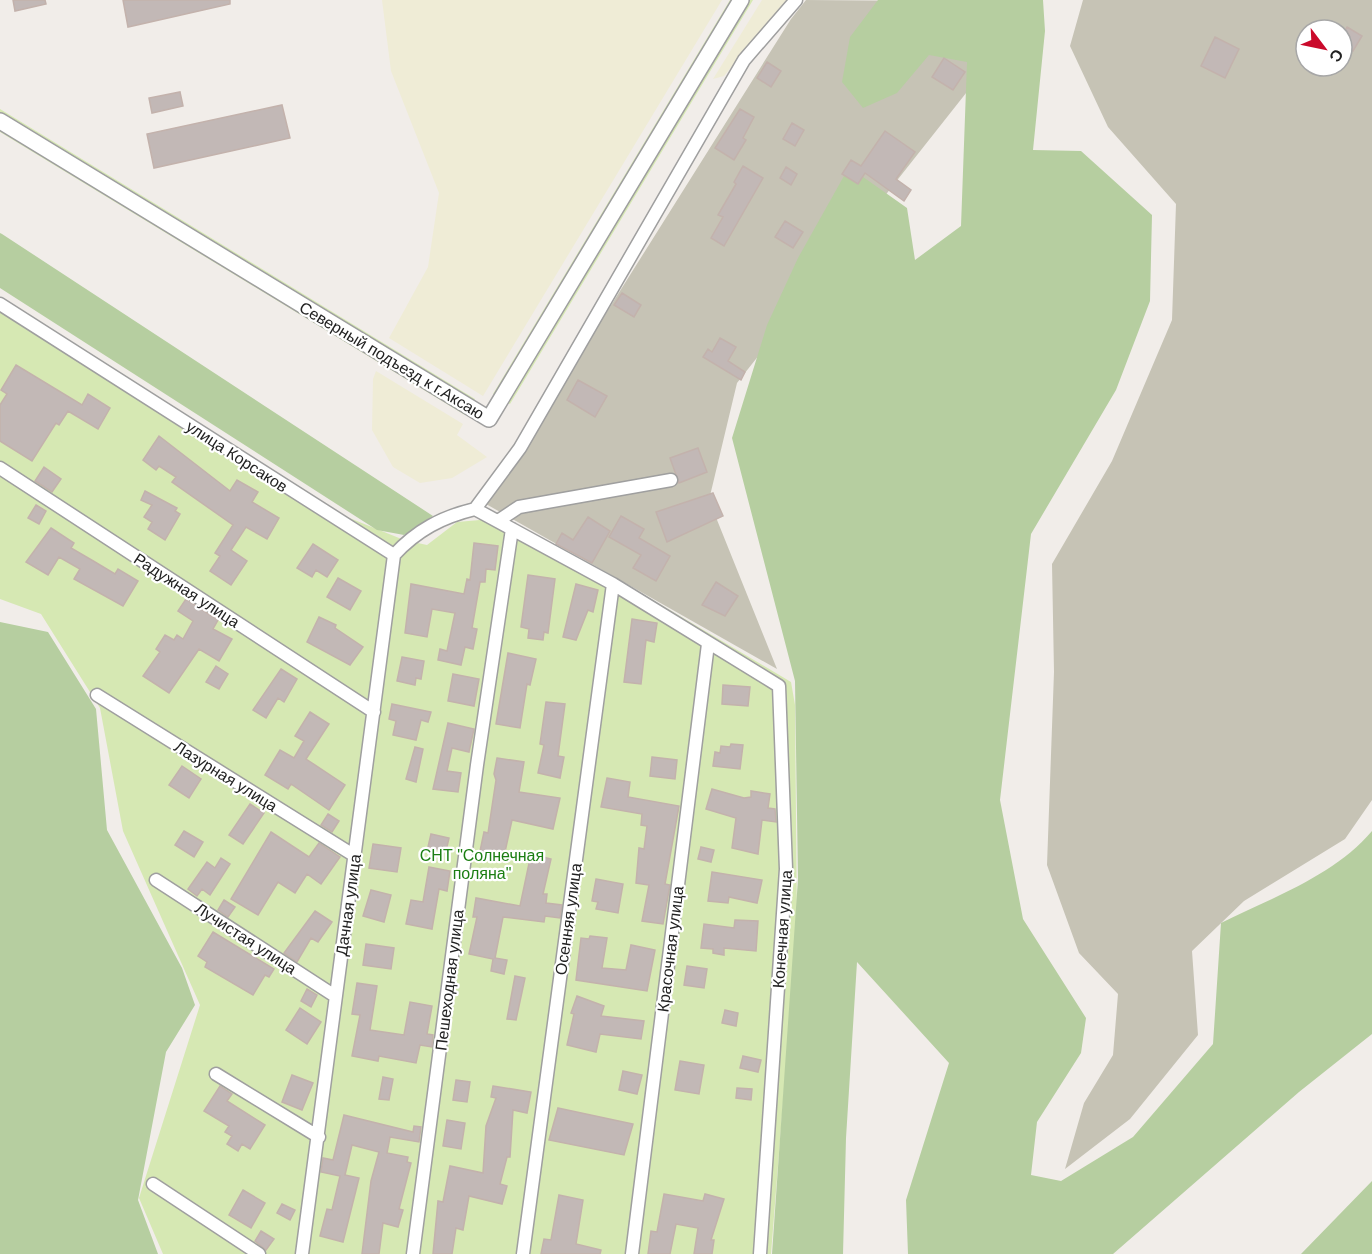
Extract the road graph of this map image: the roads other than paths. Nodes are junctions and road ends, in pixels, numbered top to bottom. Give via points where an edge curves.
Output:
1 (741, 0) edge
2 (796, 0) edge
3 (0, 121) edge
4 (0, 304) edge
5 (0, 468) edge
6 (671, 480) dead end
7 (475, 509) junction
8 (498, 521) junction
9 (512, 529) junction
10 (394, 555) junction
11 (613, 584) junction
12 (708, 644) junction
13 (97, 695) dead end
14 (374, 712) junction
15 (354, 856) junction
16 (156, 880) dead end
17 (335, 996) junction
18 (216, 1074) dead end
19 (318, 1137) junction
20 (153, 1184) dead end
21 (259, 1254) edge
22 (302, 1254) edge
23 (412, 1254) edge
24 (523, 1254) edge
25 (632, 1254) edge
26 (760, 1254) edge

1 - 3 street, Северный подъезд к г.Аксаю via 489,419
2 - 7 street via 744,60 520,448
4 - 10 street, улица Корсаков
5 - 14 street, Радужная улица
6 - 8 street via 519,507
7 - 8 street
7 - 10 street via 450,515 420,531
8 - 9 street
9 - 11 street
9 - 23 street, Пешеходная улица
10 - 14 street, Дачная улица
11 - 12 street
11 - 24 street, Осенняя улица
12 - 25 street, Красочная улица
12 - 26 street, Конечная улица via 779,686 786,869
13 - 15 street, Лазурная улица
14 - 15 street, Дачная улица
15 - 17 street, Дачная улица
16 - 17 street, Лучистая улица
17 - 19 street, Дачная улица
18 - 19 street
19 - 22 street, Дачная улица
20 - 21 street

